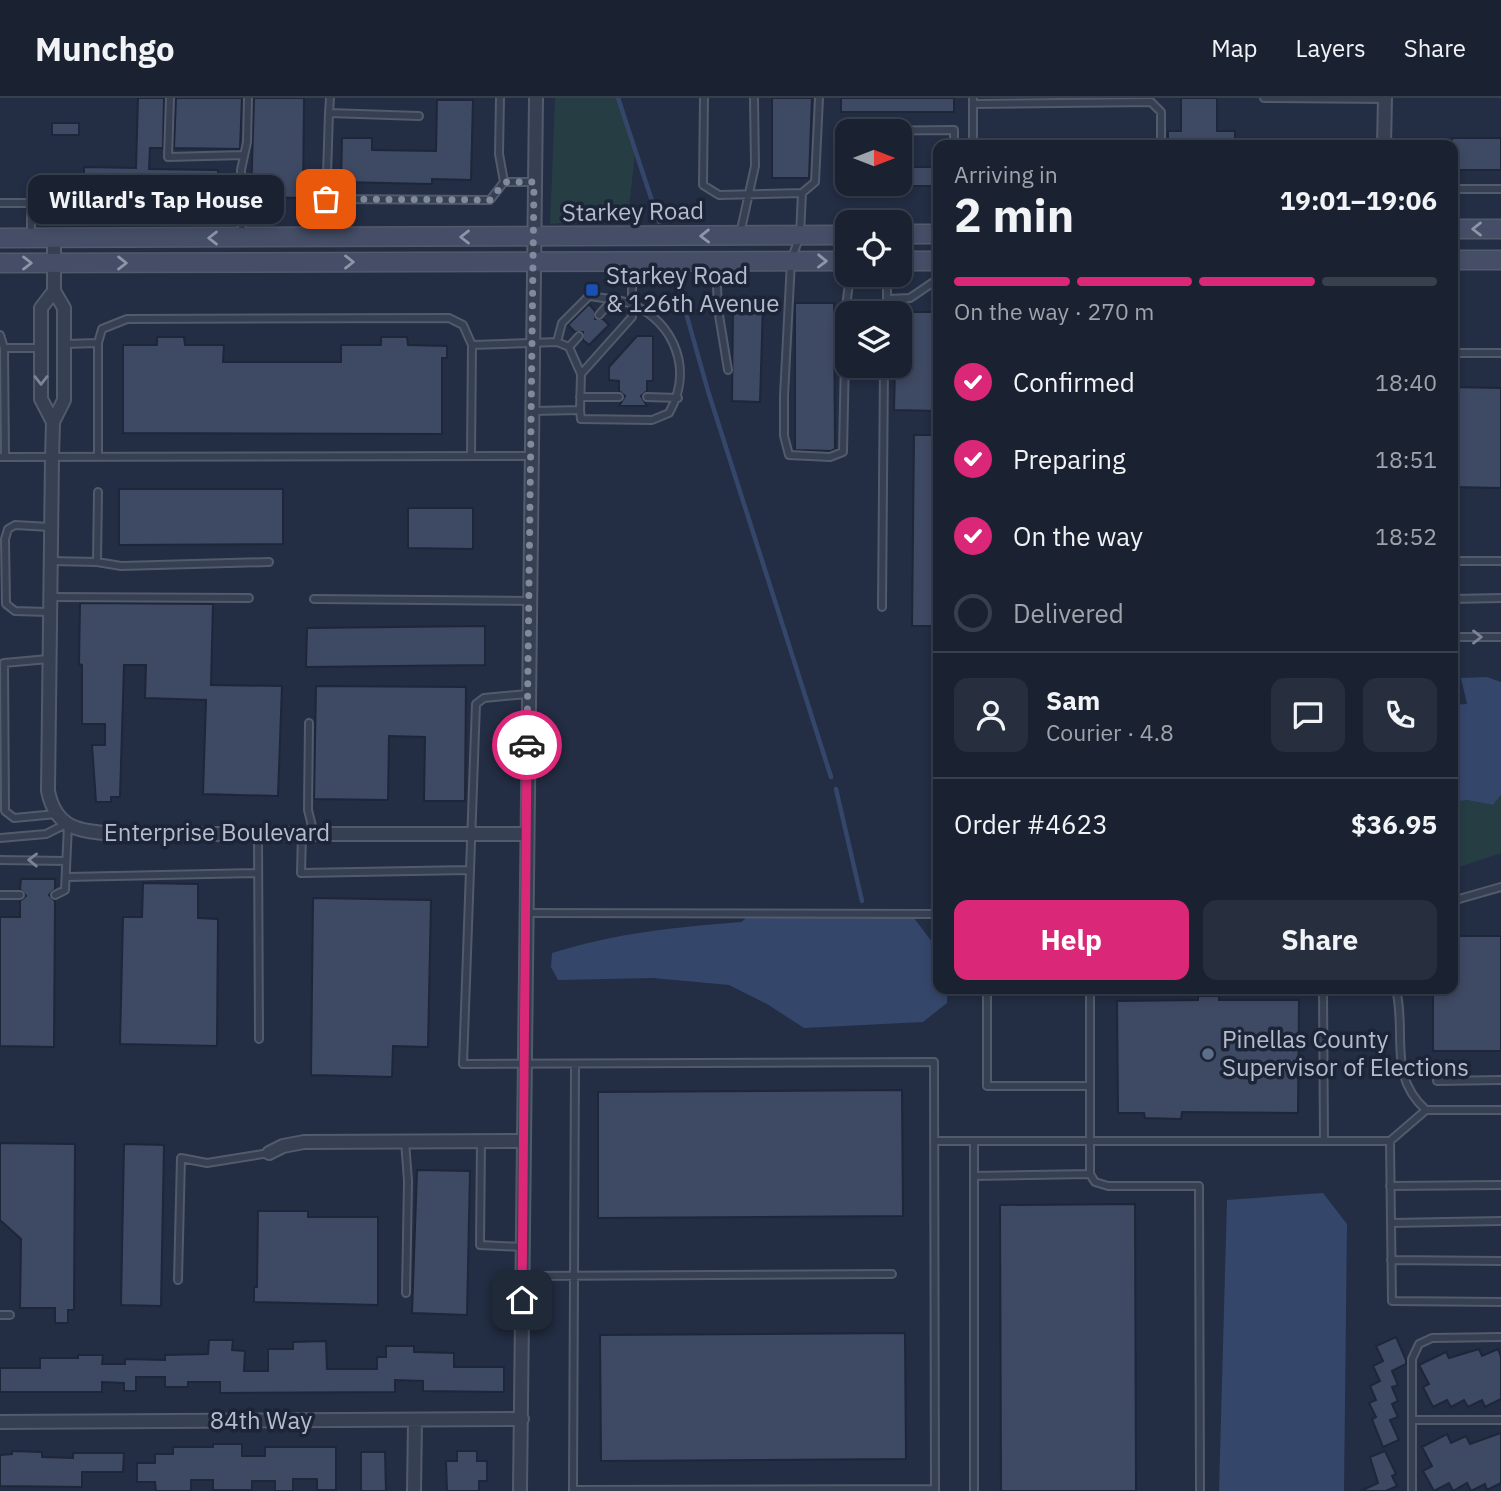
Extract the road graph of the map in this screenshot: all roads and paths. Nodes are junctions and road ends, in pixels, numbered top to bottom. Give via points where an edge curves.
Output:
1 (170, 98) edge
2 (248, 98) edge
3 (330, 98) edge
4 (500, 98) edge
5 (536, 98) edge
6 (704, 98) edge
7 (754, 98) edge
8 (819, 98) edge
9 (1158, 98) edge
10 (1264, 98) edge
11 (1385, 99) edge
12 (973, 101) edge
13 (1069, 101) edge
14 (1158, 106) junction
15 (329, 113) junction
16 (419, 116) dead end
17 (912, 130) edge
18 (954, 140) edge
19 (973, 140) edge
20 (1161, 140) edge
21 (1384, 140) edge
22 (243, 155) junction
23 (505, 182) junction
24 (534, 182) junction
25 (1458, 189) edge
26 (1501, 189) edge
27 (750, 193) junction
28 (802, 193) junction
29 (326, 199) junction
30 (0, 203) edge
31 (1458, 229) edge
32 (1501, 229) edge
33 (912, 234) edge
34 (933, 234) edge
35 (800, 235) junction
36 (835, 235) edge
37 (740, 236) junction
38 (325, 237) junction
39 (533, 237) junction
40 (0, 238) edge
41 (31, 238) junction
42 (54, 238) junction
43 (242, 238) junction
44 (1458, 260) edge
45 (1501, 260) edge
46 (632, 261) junction
47 (716, 261) junction
48 (791, 261) junction
49 (835, 261) edge
50 (912, 261) edge
51 (933, 261) edge
52 (533, 262) junction
53 (0, 263) edge
54 (54, 263) junction
55 (933, 282) edge
56 (848, 287) edge
57 (887, 287) edge
58 (54, 292) junction
59 (887, 299) joint
60 (612, 300) junction
61 (632, 304) junction
62 (599, 315) dead end
63 (0, 335) edge
64 (579, 336) dead end
65 (557, 342) junction
66 (98, 343) junction
67 (64, 344) junction
68 (532, 344) junction
69 (472, 345) junction
70 (569, 347) junction
71 (4, 348) junction
72 (41, 348) junction
73 (1458, 353) edge
74 (1501, 353) edge
75 (728, 370) dead end
76 (581, 374) junction
77 (884, 378) edge
78 (580, 397) junction
79 (619, 397) dead end
80 (647, 397) dead end
81 (678, 398) junction
82 (580, 410) junction
83 (531, 411) junction
84 (53, 422) junction
85 (471, 456) junction
86 (530, 456) junction
87 (2, 457) edge
88 (52, 457) junction
89 (98, 457) junction
90 (98, 492) dead end
91 (50, 527) junction
92 (49, 561) junction
93 (1458, 561) edge
94 (1501, 561) edge
95 (97, 562) junction
96 (268, 562) dead end
97 (48, 597) junction
98 (249, 598) dead end
99 (1501, 598) edge
100 (314, 599) dead end
101 (1458, 599) edge
102 (528, 601) junction
103 (882, 607) dead end
104 (48, 612) junction
105 (1458, 637) edge
106 (1501, 637) edge
107 (48, 659) junction
108 (2, 663) edge
109 (527, 694) junction
110 (309, 723) dead end
111 (56, 814) junction
112 (68, 823) junction
113 (258, 834) junction
114 (308, 834) junction
115 (469, 834) junction
116 (526, 834) junction
117 (0, 838) edge
118 (0, 860) edge
119 (66, 861) junction
120 (468, 870) junction
121 (258, 873) junction
122 (67, 877) junction
123 (1500, 890) edge
124 (0, 895) edge
125 (20, 895) dead end
126 (55, 895) dead end
127 (1458, 900) edge
128 (525, 913) junction
129 (933, 914) edge
130 (988, 994) edge
131 (1090, 994) edge
132 (1322, 994) edge
133 (1396, 994) edge
134 (259, 1039) dead end
135 (575, 1065) junction
136 (524, 1066) junction
137 (1437, 1080) dead end
138 (1501, 1080) edge
139 (1090, 1086) junction
140 (1426, 1110) junction
141 (1501, 1110) edge
142 (405, 1141) junction
143 (481, 1141) junction
144 (523, 1141) junction
145 (934, 1141) junction
146 (974, 1141) junction
147 (1090, 1141) junction
148 (1324, 1141) junction
149 (1390, 1141) junction
150 (269, 1153) joint
151 (1090, 1174) junction
152 (974, 1176) junction
153 (1501, 1185) edge
154 (1390, 1186) junction
155 (1501, 1221) edge
156 (1391, 1223) junction
157 (522, 1247) junction
158 (1391, 1260) junction
159 (1501, 1261) edge
160 (892, 1274) dead end
161 (522, 1276) junction
162 (574, 1276) junction
163 (178, 1280) dead end
164 (406, 1293) dead end
165 (1501, 1302) edge
166 (0, 1315) edge
167 (10, 1315) dead end
168 (1501, 1337) edge
169 (522, 1419) junction
170 (1414, 1420) junction
171 (1501, 1420) edge
172 (415, 1421) junction
173 (0, 1422) edge
174 (573, 1490) edge
175 (935, 1490) edge
176 (414, 1491) edge
177 (520, 1491) edge
178 (974, 1491) edge
179 (1200, 1491) edge
180 (1412, 1491) edge

1 - 22 lane via 169,157
2 - 22 lane
3 - 15 lane
4 - 23 lane via 499,155
5 - 24 street
6 - 27 lane via 703,185 719,195
7 - 27 lane via 755,166
8 - 28 lane via 816,182
9 - 14 lane
10 - 11 lane
11 - 21 street
12 - 13 lane
12 - 19 lane
13 - 14 lane via 1151,102
14 - 20 lane
15 - 16 lane
15 - 29 lane
17 - 18 lane via 954,130
22 - 43 lane
23 - 24 lane
23 - 29 lane via 490,200
24 - 39 street
25 - 26 lane
27 - 28 lane
27 - 37 lane
28 - 35 lane
29 - 38 lane
30 - 41 lane via 31,203
32 -> 31 main road
33 - 34 main road
35 - 36 main road, Starkey Road
35 - 37 main road, Starkey Road
35 - 48 lane
37 -> 39 main road, Starkey Road
39 -> 38 main road, Starkey Road
38 - 43 main road, Starkey Road
39 - 52 street
40 - 41 main road, Starkey Road
41 - 42 main road, Starkey Road
43 -> 42 main road, Starkey Road
42 - 54 street
44 - 45 main road
46 - 47 main road, Starkey Road
46 - 52 main road, Starkey Road
46 - 61 lane
47 - 48 main road, Starkey Road
47 - 75 lane
48 -> 49 main road, Starkey Road
48 - 56 lane via 783,436 789,456 830,457 843,452
50 - 51 main road
54 -> 52 main road, Starkey Road
52 - 68 street
53 -> 54 main road, Starkey Road
54 - 58 street
55 - 59 lane via 910,298
57 - 59 lane
58 - 67 street via 64,308
58 - 72 street via 41,308
60 - 61 lane
60 - 62 lane
60 - 65 lane via 589,296 562,323
61 - 76 lane via 632,317
61 - 81 lane via 662,326 677,350 682,383
63 - 71 lane
64 - 70 lane
65 - 68 lane
65 - 70 lane
66 - 67 lane
66 - 69 lane via 102,329 127,319 449,318 463,325
66 - 89 lane
67 - 84 street via 64,400
68 - 69 lane
68 - 83 street
69 - 85 lane
70 - 76 lane
71 - 72 lane
71 - 87 lane
72 -> 84 street via 41,399
73 - 74 lane
76 - 78 lane
77 - 103 lane
78 - 79 lane
78 - 82 lane
80 - 81 lane
81 - 82 lane via 669,413 652,420 581,419
82 - 83 lane
83 - 86 street
84 - 88 street
85 - 86 lane
85 - 89 lane
86 - 102 street
87 - 88 lane
88 - 89 lane
88 - 91 street
90 - 95 lane
91 - 92 street
91 - 104 lane via 15,525 8,529 5,574 9,607
92 - 95 lane
92 - 97 street
93 - 94 lane
95 - 96 lane via 121,566
97 - 98 lane
97 - 104 street
99 - 101 lane
100 - 102 lane
102 - 109 street
104 - 107 street
105 -> 106 lane
107 - 108 lane
107 - 111 street via 48,791
108 - 111 lane via 5,811 15,818
109 - 115 lane via 484,698 476,704
109 - 116 street
110 - 114 lane
111 - 112 street, Enterprise Boulevard
112 - 113 street, Enterprise Boulevard via 84,831 116,834
112 - 117 lane via 46,834
112 - 119 lane
113 - 114 street, Enterprise Boulevard
113 - 121 lane
114 - 115 street, Enterprise Boulevard
114 - 120 lane via 301,873
115 - 116 street, Enterprise Boulevard
115 - 120 lane
116 - 128 street
119 -> 118 lane
119 - 122 lane
120 - 136 lane via 463,1064
121 - 122 lane
121 - 134 lane
122 - 126 lane via 65,890
123 - 127 lane
124 - 125 lane
128 - 129 lane
128 - 136 street
130 - 139 lane via 987,1086
131 - 139 lane
132 - 148 lane
133 - 140 lane via 1403,1079
135 - 136 lane
135 - 145 lane via 934,1062
135 - 162 lane
136 - 144 street
137 - 138 lane
139 - 147 lane
140 - 141 lane
140 - 149 lane
142 - 143 street
142 - 150 street via 304,1142
142 - 164 lane
143 - 144 street
143 - 157 lane via 480,1245
144 - 157 street
145 - 146 lane
145 - 175 lane
146 - 147 lane
146 - 152 lane
147 - 148 lane
147 - 151 lane
148 - 149 lane
149 - 154 lane
150 - 163 lane via 207,1163 181,1158
151 - 152 lane
151 - 179 lane via 1095,1182 1108,1186 1199,1186
152 - 178 lane
153 - 154 lane
154 - 156 lane
155 - 156 lane
156 - 158 lane
157 - 161 street
158 - 159 lane
158 - 165 lane via 1392,1301
160 - 162 lane
161 - 162 lane
161 - 169 street
162 - 174 lane
166 - 167 lane
168 - 170 lane via 1432,1338 1419,1345 1412,1359
169 - 172 street, 84th Way
169 - 177 street
170 - 171 lane
170 - 180 lane
172 - 173 street, 84th Way
172 - 176 street
174 - 175 lane

